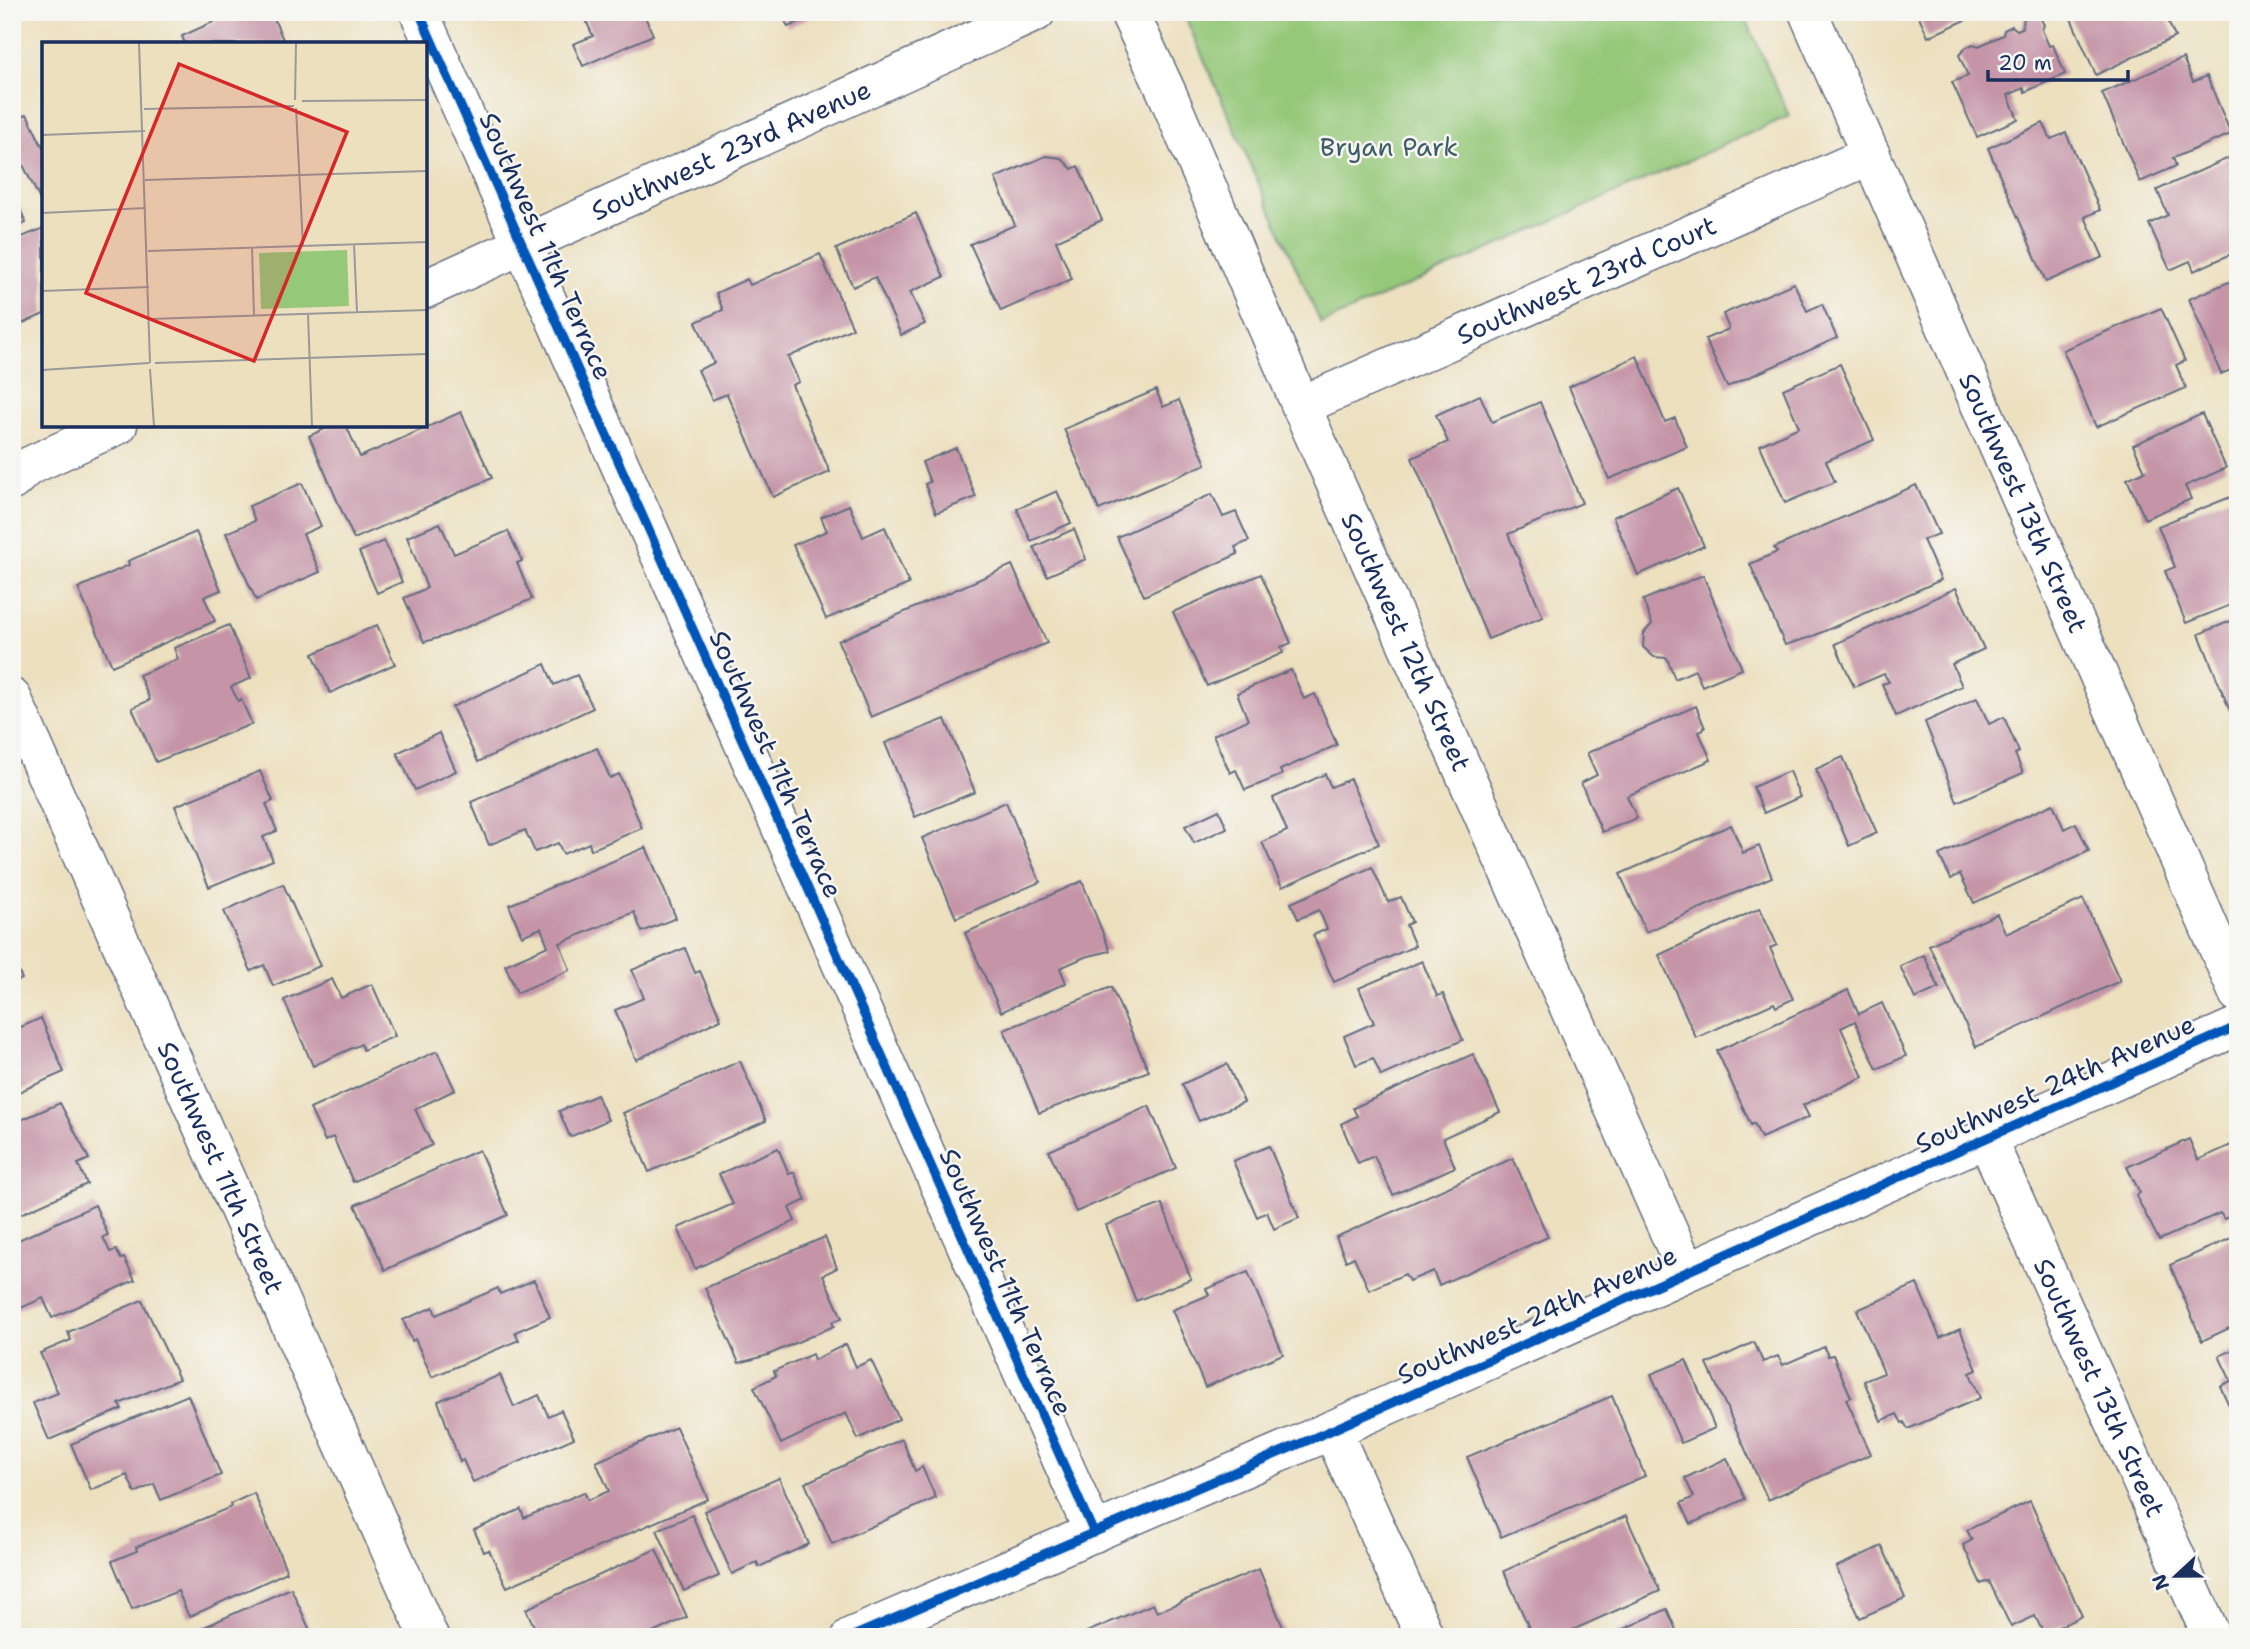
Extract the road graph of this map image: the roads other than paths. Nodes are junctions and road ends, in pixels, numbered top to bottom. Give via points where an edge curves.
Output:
1 (419, 12) edge
2 (1036, 12) edge
3 (1129, 12) edge
4 (1808, 12) edge
5 (1871, 155) junction
6 (522, 246) junction
7 (427, 288) edge
8 (1301, 406) junction
9 (114, 427) edge
10 (17, 471) edge
11 (12, 698) edge
12 (2238, 993) edge
13 (2238, 1026) edge
14 (1986, 1137) junction
15 (1686, 1270) junction
16 (1332, 1430) junction
17 (1094, 1533) junction
18 (429, 1637) edge
19 (851, 1637) edge
20 (1425, 1637) edge
21 (2212, 1637) edge

1 - 6 street, Southwest 11th Terrace
2 - 6 street, Southwest 23rd Avenue
3 - 8 street, Southwest 12th Street
4 - 5 street, Southwest 13th Street
5 - 8 street, Southwest 23rd Court
5 - 12 street, Southwest 13th Street
6 - 7 street, Southwest 23rd Avenue
6 - 17 street, Southwest 11th Terrace
8 - 15 street, Southwest 12th Street
9 - 10 street
11 - 18 street, Southwest 11th Street
13 - 14 street, Southwest 24th Avenue
14 - 15 street, Southwest 24th Avenue
14 - 21 street, Southwest 13th Street
15 - 16 street, Southwest 24th Avenue
16 - 17 street, Southwest 24th Avenue
16 - 20 street
17 - 19 street, Southwest 24th Avenue

